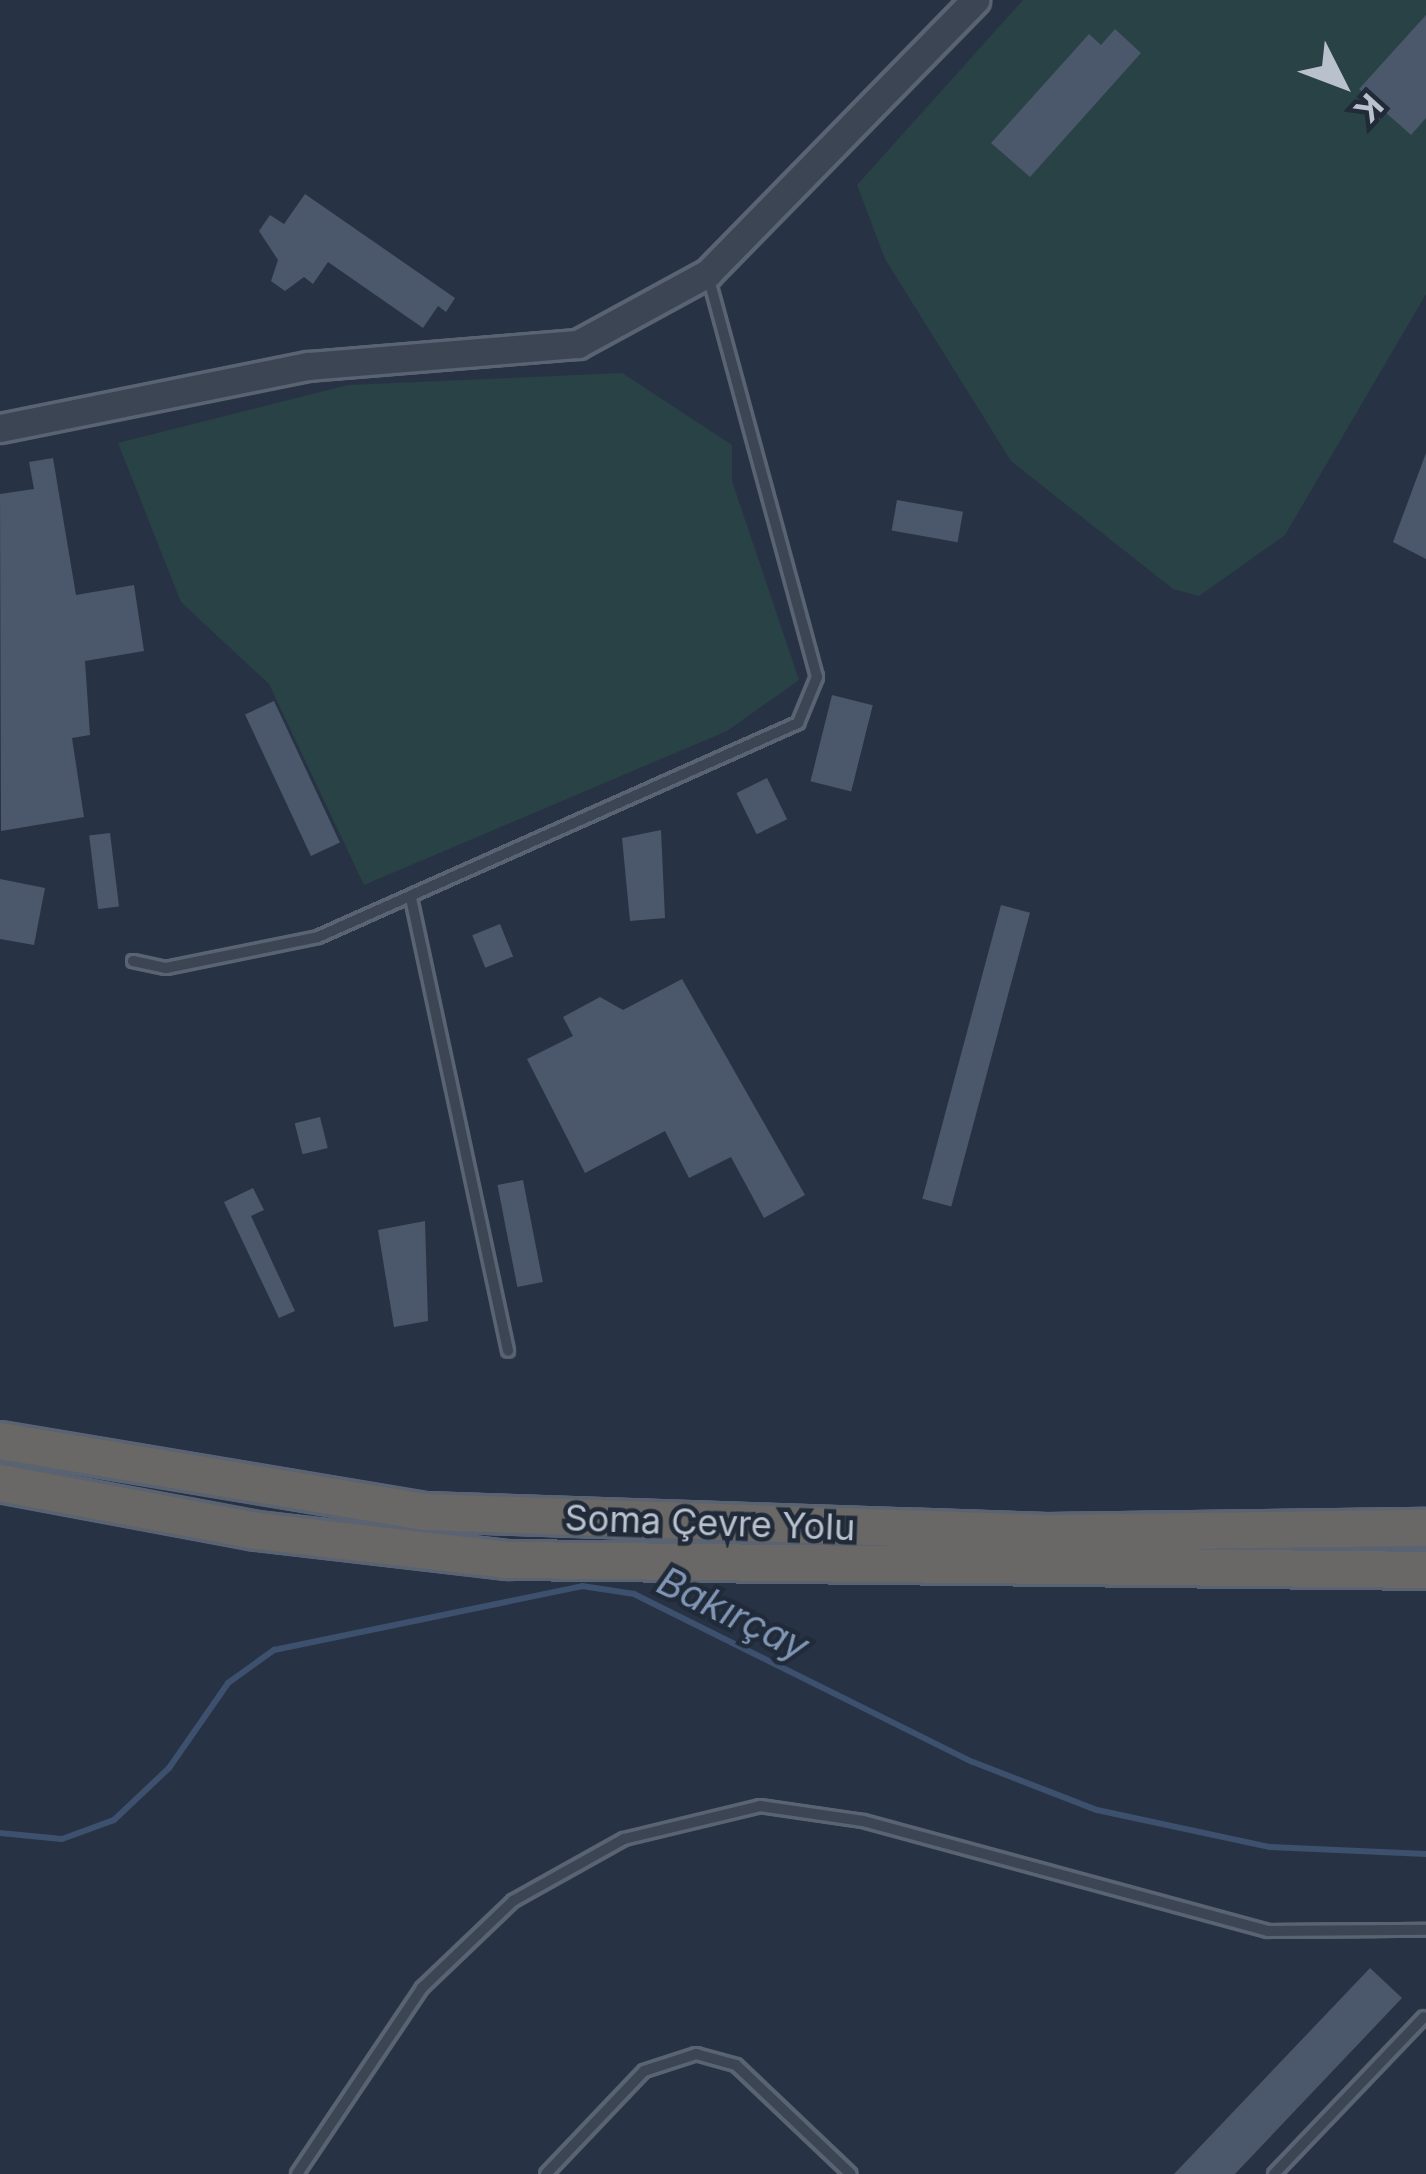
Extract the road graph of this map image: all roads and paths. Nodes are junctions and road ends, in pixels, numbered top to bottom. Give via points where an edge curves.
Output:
1 (974, 0) edge
2 (708, 273) junction
3 (0, 428) edge
4 (411, 898) junction
5 (133, 961) dead end
6 (508, 1351) dead end
7 (0, 1442) edge
8 (0, 1483) edge
9 (1426, 1528) edge
10 (1426, 1570) edge
11 (1426, 1930) edge
12 (1424, 2017) edge
13 (297, 2174) edge
14 (546, 2174) edge
15 (851, 2174) edge
16 (1274, 2174) edge

1 - 2 street
2 - 3 street via 578,344 308,366
2 - 4 lane via 817,677 799,723
4 - 5 lane via 318,937 166,968
4 - 6 lane
7 - 9 highway, Soma Çevre Yolu via 426,1512 1047,1533
8 - 10 highway, Soma Çevre Yolu via 257,1531 507,1560
11 - 13 lane via 1268,1931 863,1821 760,1806 624,1839 513,1901 422,1988
12 - 16 lane
14 - 15 lane via 644,2071 696,2054 736,2065

